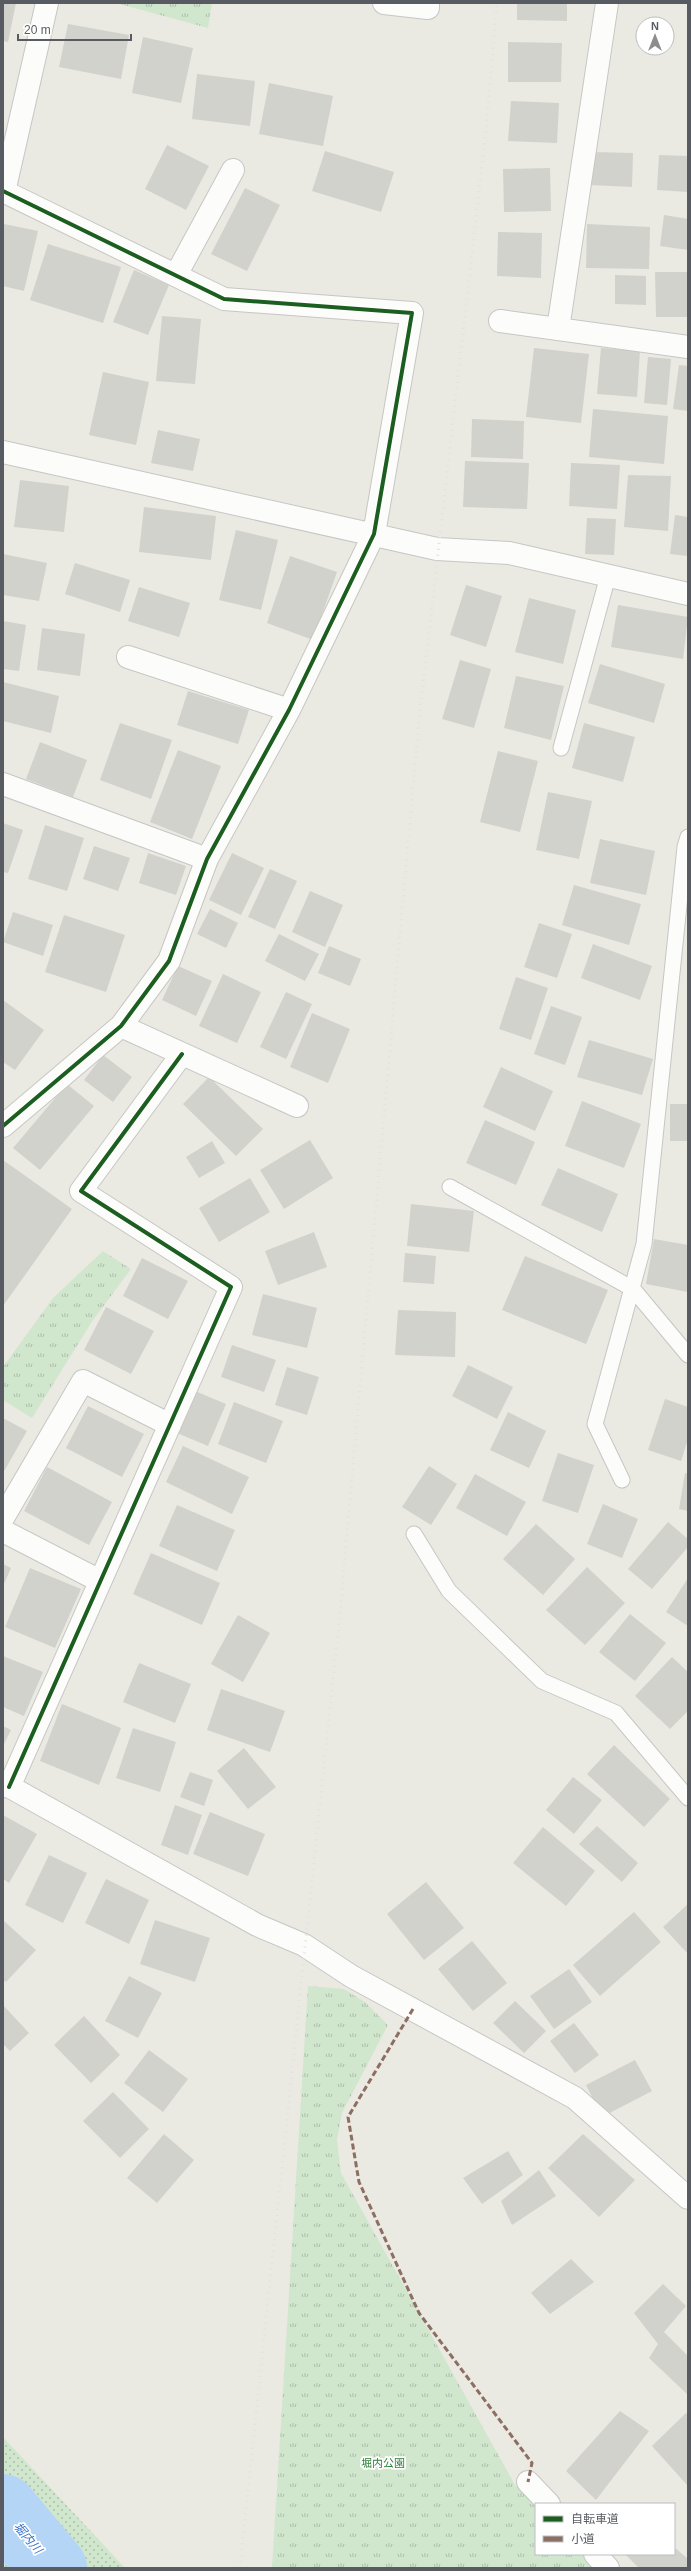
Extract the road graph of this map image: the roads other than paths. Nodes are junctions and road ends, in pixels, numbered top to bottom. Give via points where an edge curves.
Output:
1 (47, 3) edge
2 (384, 3) edge
3 (428, 3) edge
4 (607, 3) edge
5 (233, 170) dead end
6 (3, 192) edge
7 (176, 275) junction
8 (500, 321) dead end
9 (558, 329) junction
10 (688, 347) edge
11 (3, 452) edge
12 (374, 534) junction
13 (608, 576) junction
14 (688, 594) edge
15 (128, 657) dead end
16 (289, 710) junction
17 (561, 748) dead end
18 (3, 784) edge
19 (688, 837) edge
20 (207, 860) junction
21 (122, 1026) junction
22 (182, 1054) junction
23 (297, 1106) dead end
24 (3, 1126) edge
25 (450, 1186) dead end
26 (633, 1290) junction
27 (688, 1354) edge
28 (170, 1425) junction
29 (622, 1480) dead end
30 (3, 1518) edge
31 (3, 1531) edge
32 (414, 1534) dead end
33 (100, 1581) junction
34 (6, 1785) edge
35 (688, 1798) edge
36 (688, 2198) edge
37 (528, 2482) dead end
38 (548, 2503) edge
39 (596, 2555) edge
40 (608, 2568) edge

1 - 6 street
2 - 3 street via 428,8
4 - 9 street
5 - 7 street
6 - 7 street
7 - 12 street via 224,299 412,313
8 - 9 street
9 - 10 street
11 - 12 street
12 - 13 street via 437,549 509,553
12 - 16 street
13 - 14 street
13 - 17 lane
15 - 16 street
16 - 20 street
18 - 20 street
19 - 26 lane via 644,1244
20 - 21 street via 168,960
21 - 22 street
21 - 24 street
22 - 23 street
22 - 28 street via 81,1191 230,1287
25 - 26 lane
26 - 27 lane
26 - 29 lane via 596,1424
28 - 30 street via 83,1381
28 - 33 street
31 - 33 street
32 - 35 lane via 449,1591 542,1681 616,1712
33 - 34 street
34 - 36 street via 257,1925 304,1945 351,1976 575,2098
37 - 38 street
39 - 40 street

